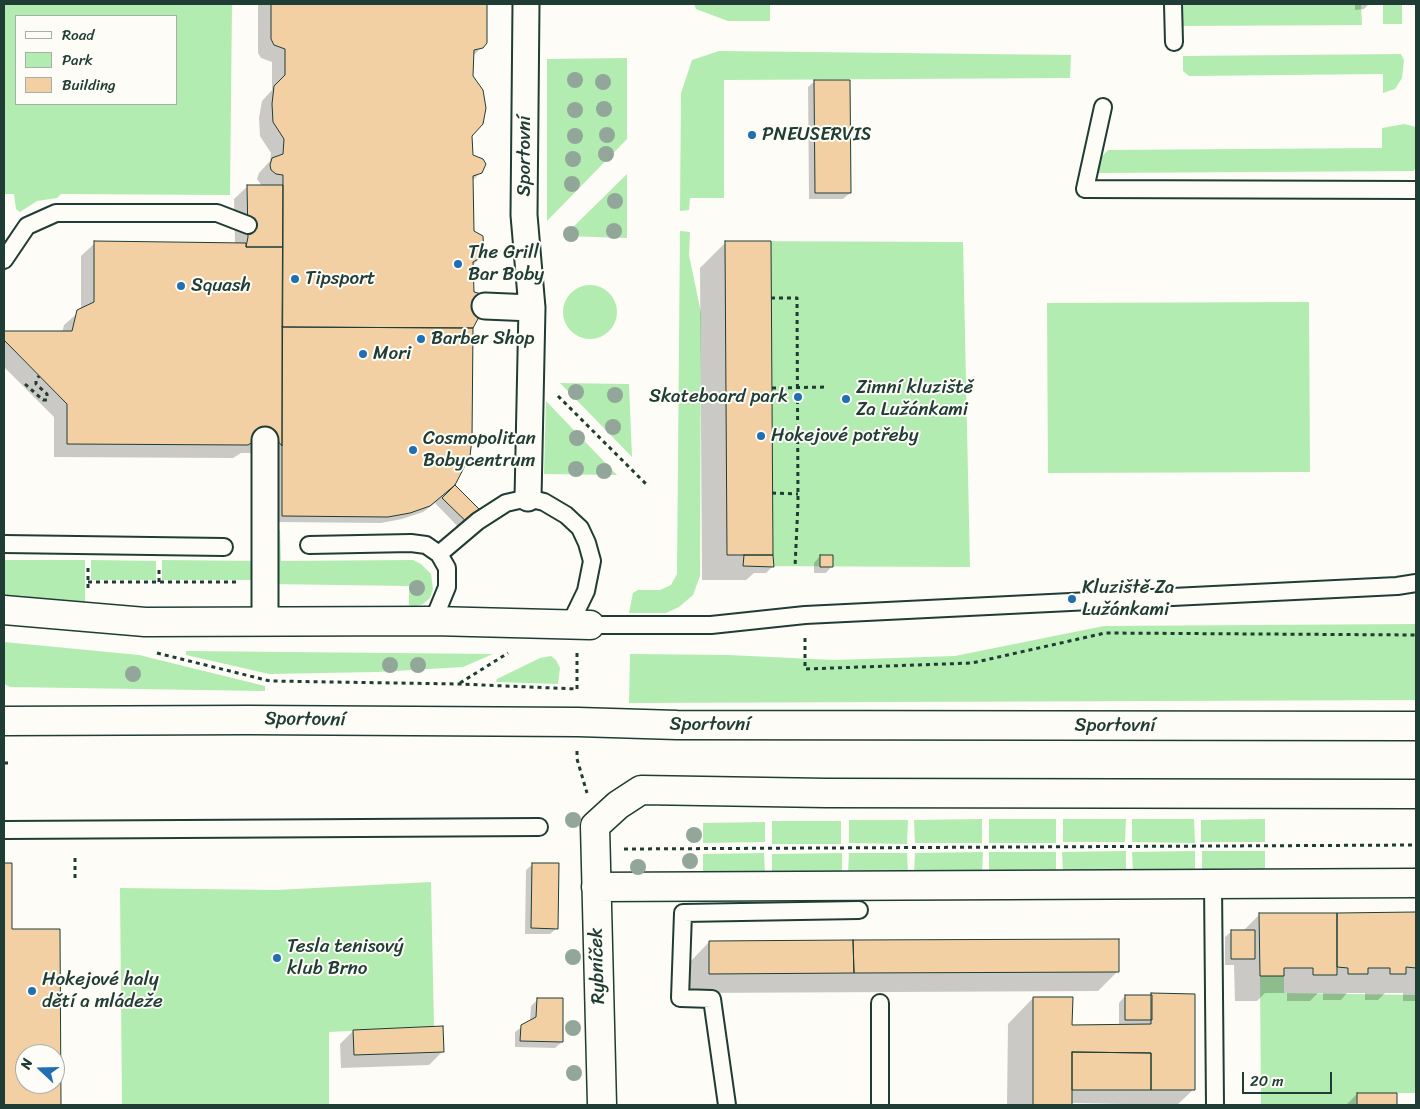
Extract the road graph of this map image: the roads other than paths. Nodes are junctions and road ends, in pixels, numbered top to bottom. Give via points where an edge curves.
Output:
1 (526, 4) edge
2 (1173, 4) edge
3 (1174, 42) dead end
4 (1103, 107) dead end
5 (1416, 190) edge
6 (248, 225) dead end
7 (4, 260) edge
8 (485, 306) dead end
9 (532, 308) junction
10 (265, 440) dead end
11 (528, 498) junction
12 (4, 544) edge
13 (309, 545) dead end
14 (224, 546) dead end
15 (439, 554) junction
16 (1416, 583) edge
17 (4, 610) edge
18 (433, 621) junction
19 (265, 622) junction
20 (580, 624) junction
21 (4, 721) edge
22 (1416, 726) edge
23 (1416, 794) edge
24 (539, 827) dead end
25 (4, 830) edge
26 (1416, 883) edge
27 (1214, 884) junction
28 (596, 887) junction
29 (859, 910) dead end
30 (880, 1003) dead end
31 (602, 1105) edge
32 (727, 1105) edge
33 (880, 1105) edge
34 (1215, 1105) edge

1 - 9 street, Sportovní via 524,215
2 - 3 lane
4 - 5 lane via 1085,189
6 - 7 lane via 217,213 56,213 28,226
8 - 9 street
9 - 11 street, Sportovní
10 - 19 street
11 - 15 lane via 490,511
11 - 20 lane via 544,502 566,515 580,528 588,543 592,561
12 - 14 lane
13 - 15 lane via 411,543 426,545
15 - 18 lane via 447,568 448,587
16 - 20 lane via 805,615 710,625
17 - 19 street via 146,622
18 - 19 street
18 - 20 street
21 - 22 street, Sportovní
23 - 28 street, Rybníček via 641,790 618,805 595,838
24 - 25 lane
26 - 27 street
27 - 28 street
27 - 34 lane
28 - 31 street, Rybníček
29 - 32 lane via 683,913 680,998 712,999
30 - 33 lane

